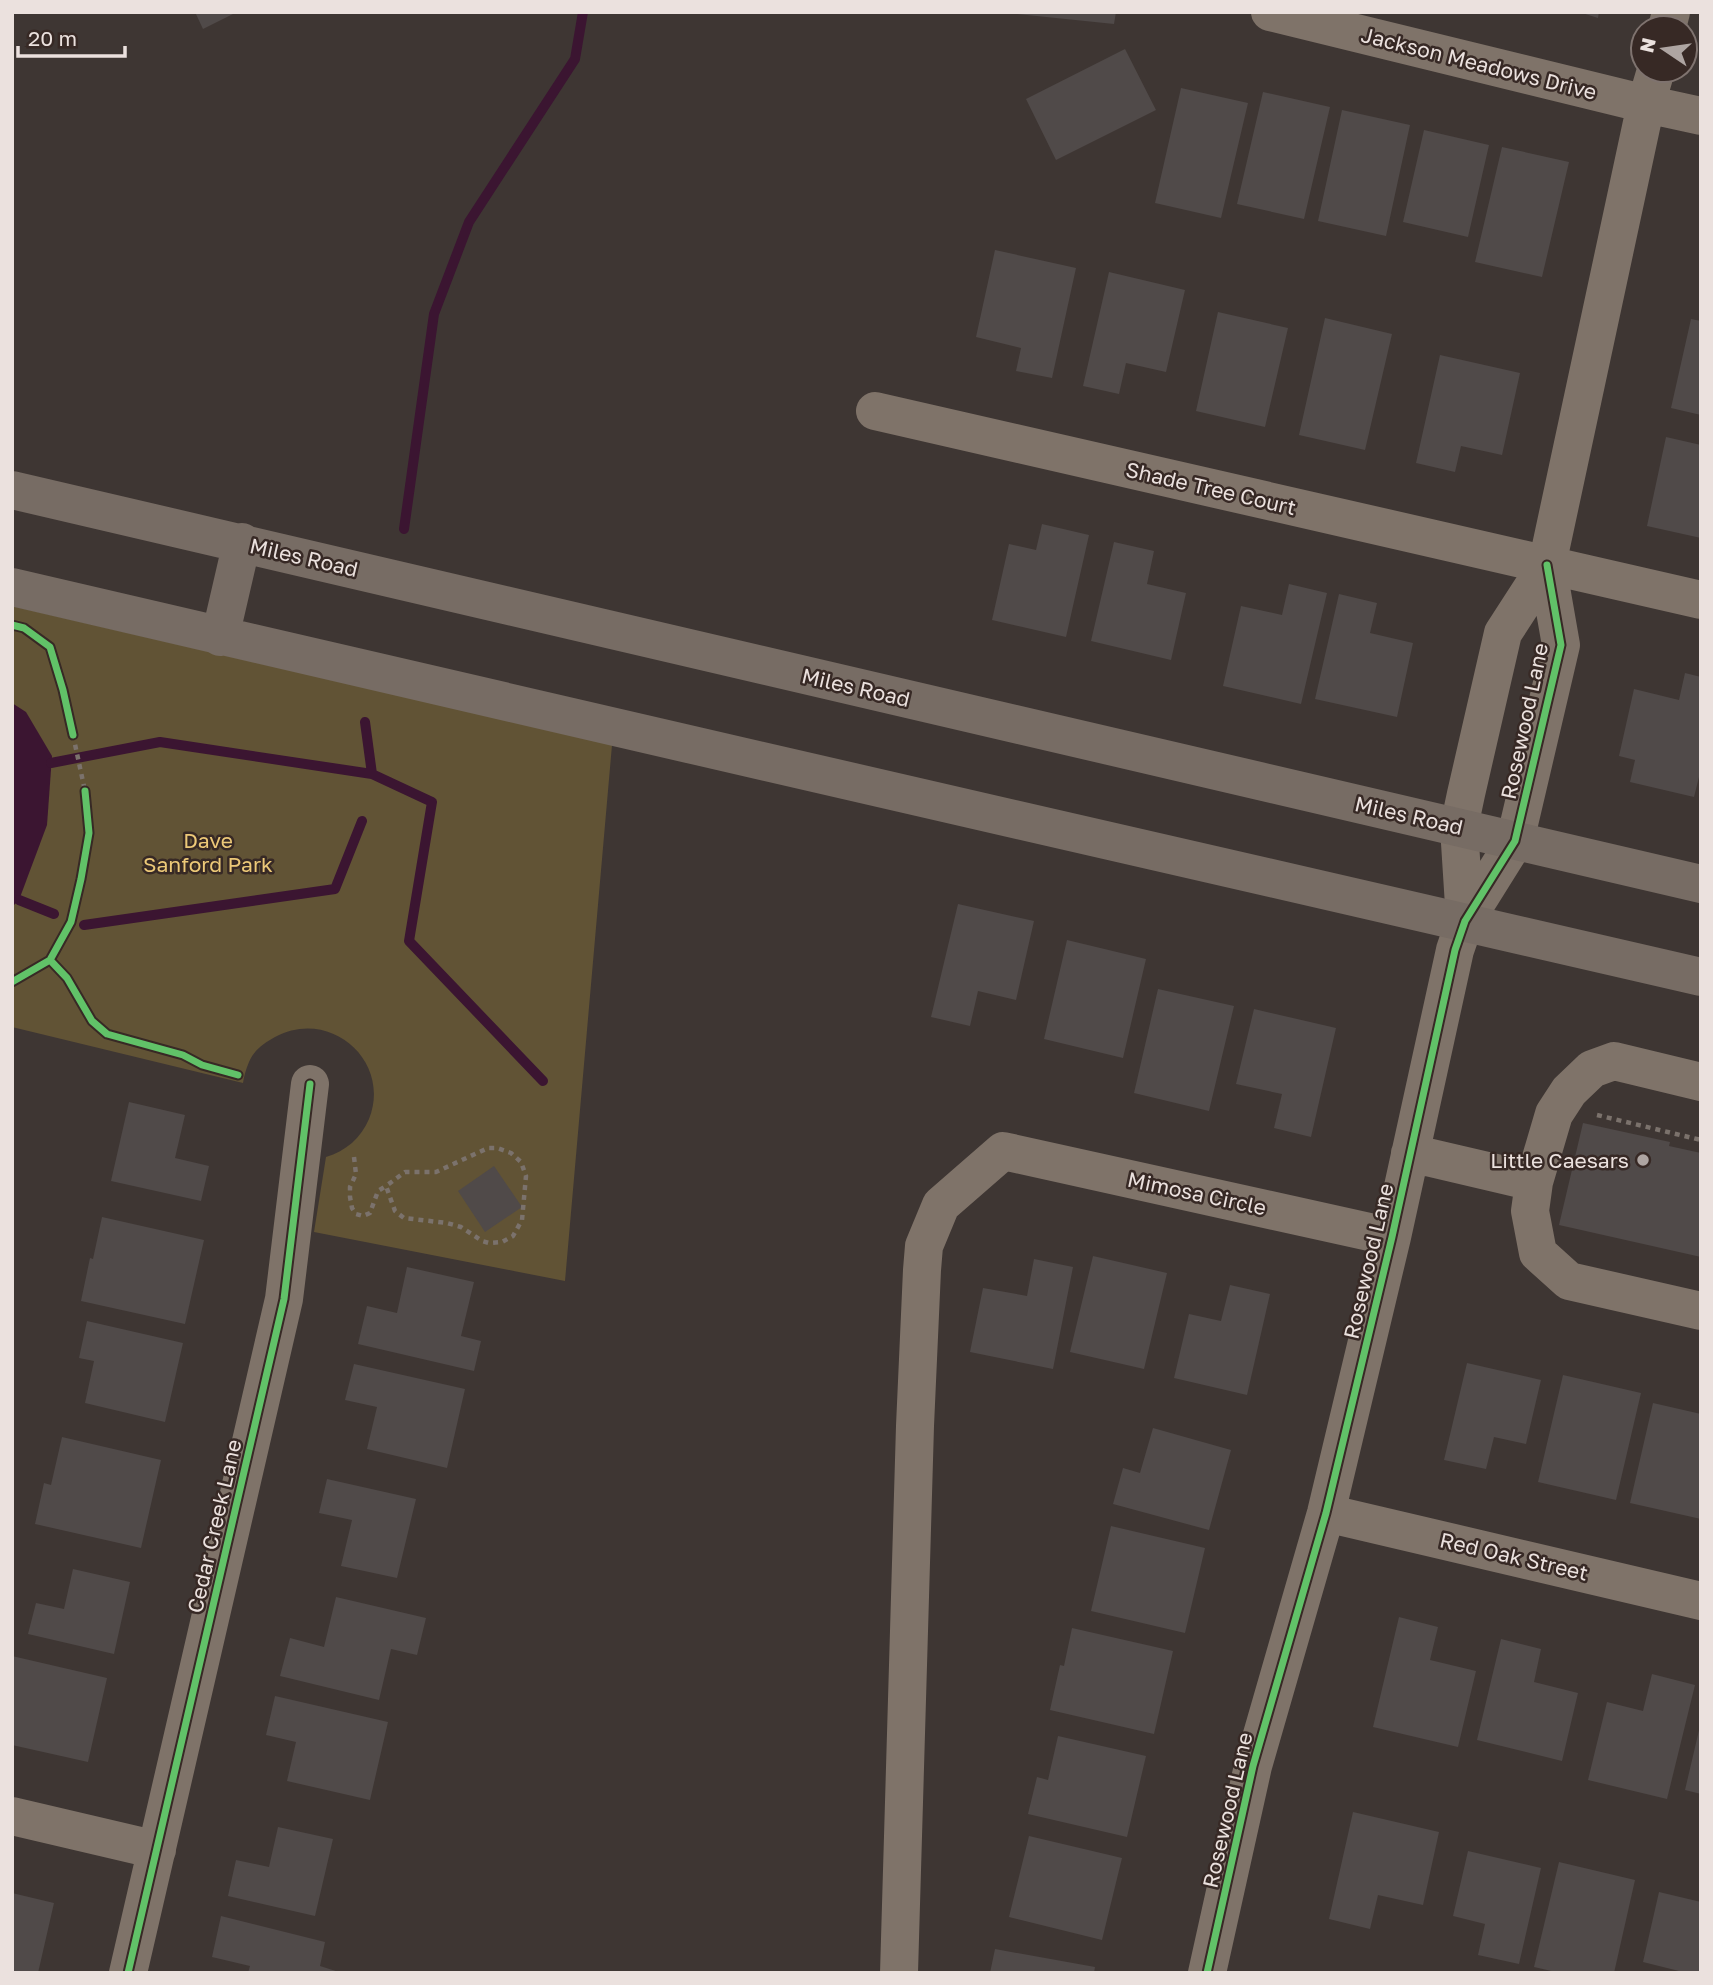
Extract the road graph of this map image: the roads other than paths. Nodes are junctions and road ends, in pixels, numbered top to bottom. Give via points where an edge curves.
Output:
1 (1270, 12) edge
2 (1651, 87) edge
3 (1701, 116) edge
4 (875, 411) dead end
5 (12, 490) edge
6 (242, 542) junction
7 (1547, 565) junction
8 (12, 587) edge
9 (1701, 600) edge
10 (220, 636) junction
11 (1459, 827) junction
12 (1515, 841) junction
13 (1701, 884) edge
14 (1465, 921) junction
15 (1701, 977) edge
16 (1701, 1082) edge
17 (310, 1084) dead end
18 (1410, 1153) junction
19 (1534, 1182) junction
20 (1392, 1237) junction
21 (1701, 1311) edge
22 (1326, 1513) junction
23 (1701, 1601) edge
24 (12, 1816) edge
25 (157, 1850) junction
26 (128, 1973) edge
27 (899, 1973) edge
28 (1206, 1973) edge

1 - 2 street, Jackson Meadows Drive
2 - 3 street, Jackson Meadows Drive
2 - 7 street, Rosewood Lane
4 - 7 street, Shade Tree Court
5 - 6 main road, Miles Road
6 - 10 main road
6 - 11 main road, Miles Road
7 - 9 street, Shade Tree Court
7 - 11 street, Rosewood Lane via 1503,633
7 - 12 street, Rosewood Lane via 1561,645
8 - 10 main road
10 - 14 main road
11 - 12 main road, Miles Road
11 - 14 street, Rosewood Lane
12 - 13 main road, Miles Road
12 - 14 street, Rosewood Lane
14 - 15 main road
14 - 18 street, Rosewood Lane
16 - 19 street via 1614,1061 1592,1069 1554,1114
17 - 25 street, Cedar Creek Lane via 284,1299
18 - 19 street
18 - 20 street, Rosewood Lane
19 - 21 street via 1530,1211 1538,1253 1569,1281
20 - 22 street, Rosewood Lane
20 - 27 street, Mimosa Circle via 1003,1151 941,1205 924,1246
22 - 23 street, Red Oak Street
22 - 28 street, Rosewood Lane via 1253,1766
24 - 25 street
25 - 26 street, Cedar Creek Lane

